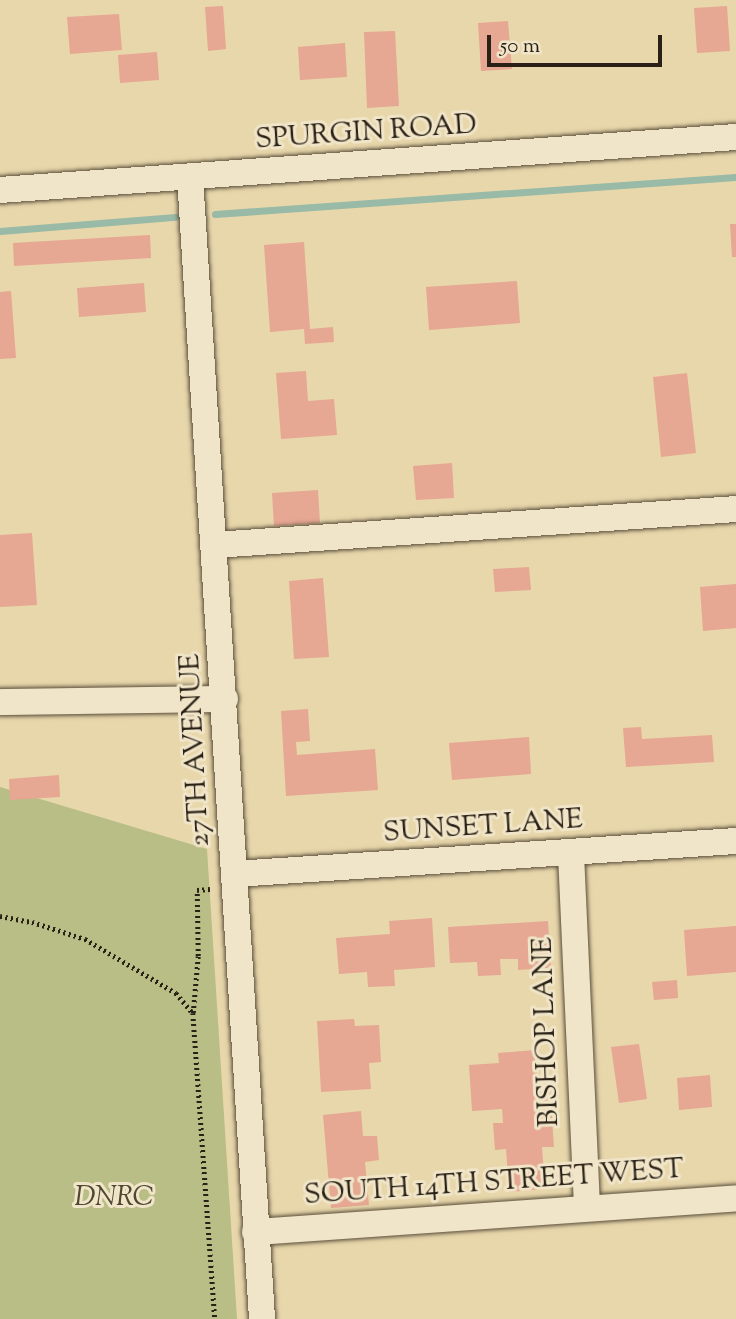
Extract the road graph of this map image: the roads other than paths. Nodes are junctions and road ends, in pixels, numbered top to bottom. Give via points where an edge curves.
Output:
1 (736, 136) edge
2 (190, 177) junction
3 (0, 190) edge
4 (736, 509) edge
5 (215, 545) junction
6 (225, 699) junction
7 (0, 702) edge
8 (736, 841) edge
9 (571, 854) junction
10 (235, 880) junction
11 (736, 1198) edge
12 (587, 1207) junction
13 (256, 1232) junction
14 (262, 1319) edge

1 - 2 street, SPURGIN ROAD
2 - 3 street, SPURGIN ROAD
2 - 5 street, 27TH AVENUE
4 - 5 street
5 - 6 street, 27TH AVENUE
6 - 7 street
6 - 10 street, 27TH AVENUE
8 - 9 street, SUNSET LANE
9 - 10 street, SUNSET LANE
9 - 12 street, BISHOP LANE
10 - 13 street, 27TH AVENUE
11 - 12 street, SOUTH 14TH STREET WEST
12 - 13 street, SOUTH 14TH STREET WEST
13 - 14 street, 27TH AVENUE

